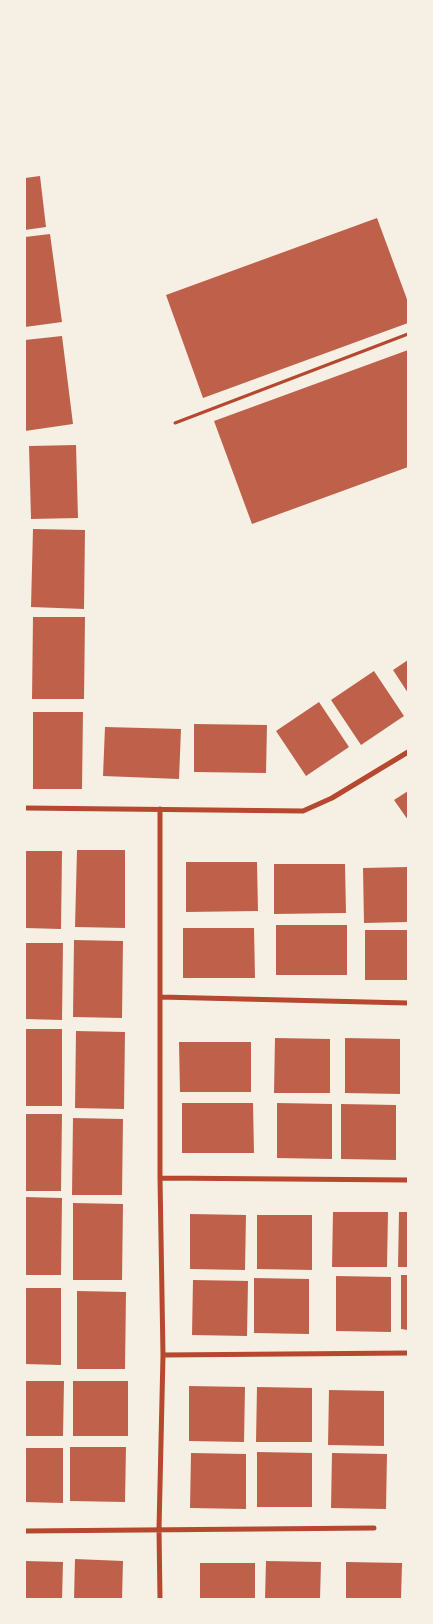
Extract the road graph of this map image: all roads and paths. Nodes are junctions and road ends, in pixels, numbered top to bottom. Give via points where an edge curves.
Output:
1 (408, 334) edge
2 (175, 423) dead end
3 (408, 752) edge
4 (25, 808) edge
5 (160, 809) junction
6 (160, 997) junction
7 (408, 1003) edge
8 (160, 1178) junction
9 (408, 1180) edge
10 (408, 1353) edge
11 (162, 1355) junction
12 (374, 1528) dead end
13 (159, 1529) junction
14 (25, 1531) edge
15 (160, 1599) edge

1 - 2 path
3 - 5 street via 332,798 303,811
4 - 5 street
5 - 6 street
6 - 7 street
6 - 8 street
8 - 9 street
8 - 11 street
10 - 11 street
11 - 13 street
12 - 13 street
13 - 14 street
13 - 15 street

